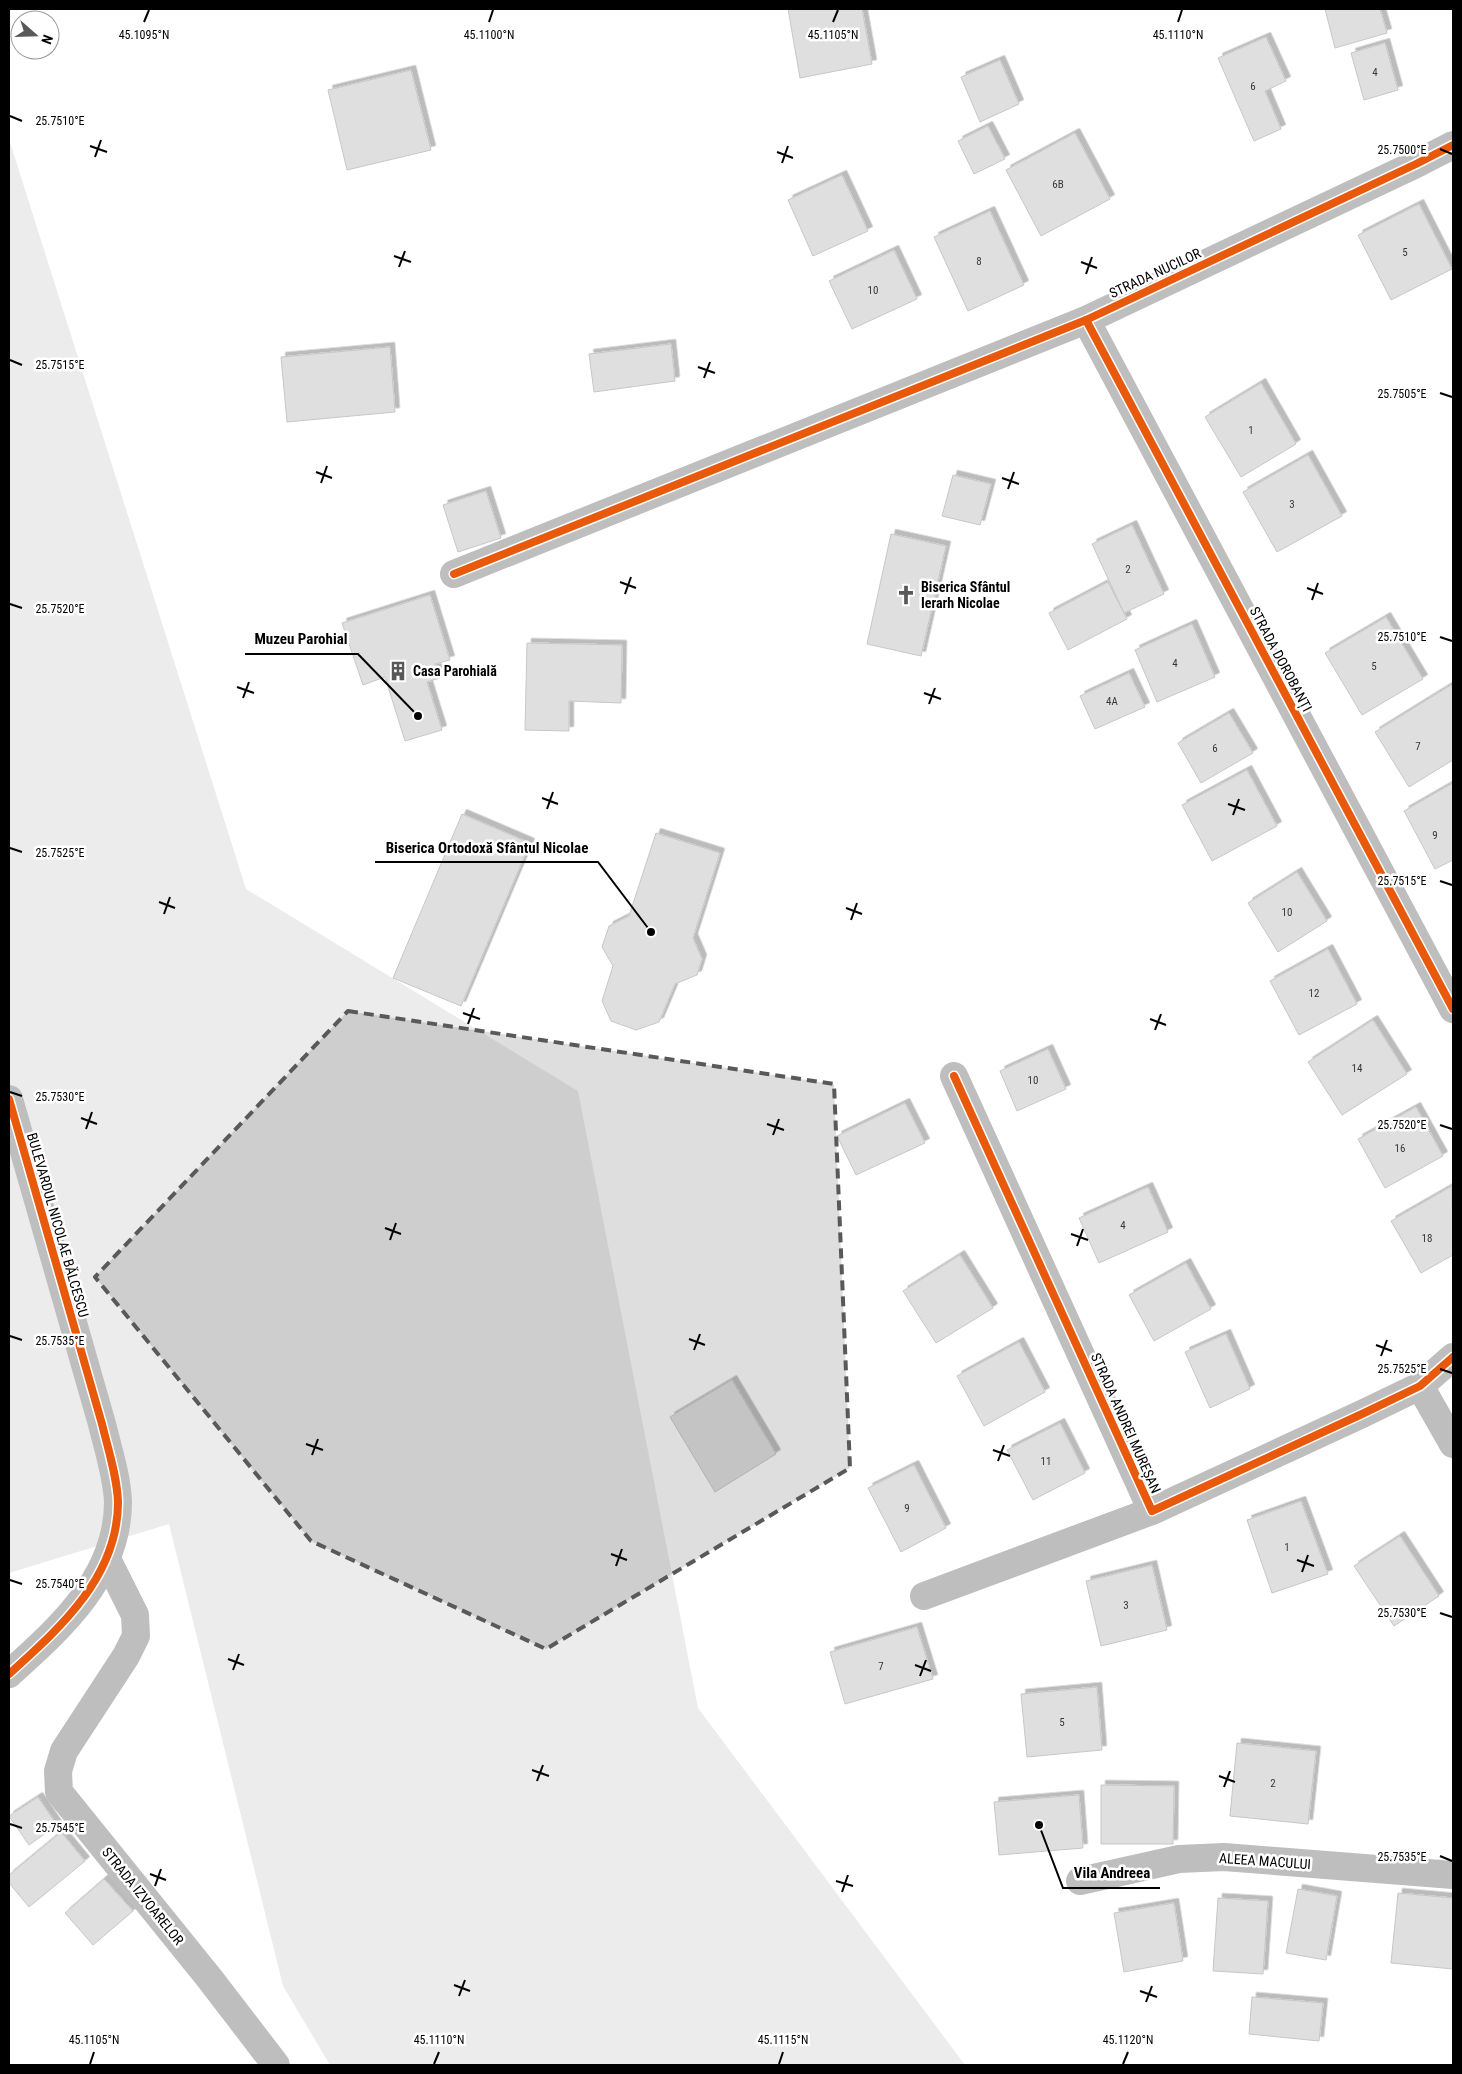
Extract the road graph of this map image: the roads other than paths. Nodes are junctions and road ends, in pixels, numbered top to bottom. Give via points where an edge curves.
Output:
1 (1453, 145) edge
2 (1086, 320) junction
3 (454, 574) dead end
4 (1453, 1009) edge
5 (954, 1076) dead end
6 (9, 1099) edge
7 (1453, 1357) edge
8 (1420, 1386) junction
9 (1453, 1444) edge
10 (1152, 1511) junction
11 (107, 1559) junction
12 (924, 1596) dead end
13 (9, 1674) edge
14 (1453, 1875) edge
15 (1080, 1881) dead end
16 (276, 2065) edge

1 - 2 street, STRADA NUCILOR
2 - 3 street, STRADA NUCILOR
2 - 4 street, STRADA DOROBANȚI
5 - 10 street, STRADA ANDREI MUREȘAN
6 - 11 street, BULEVARDUL NICOLAE BĂLCESCU via 114,1474 118,1501 116,1528
7 - 8 street
8 - 9 street
8 - 10 street, STRADA ANDREI MUREȘAN
10 - 12 street, STRADA ANDREI MUREȘAN
11 - 13 street, BULEVARDUL NICOLAE BĂLCESCU via 92,1588 58,1630
11 - 16 street, STRADA IZVOARELOR via 135,1615 136,1636 64,1751 58,1771 59,1792
14 - 15 street, ALEEA MACULUI via 1224,1857 1179,1859

